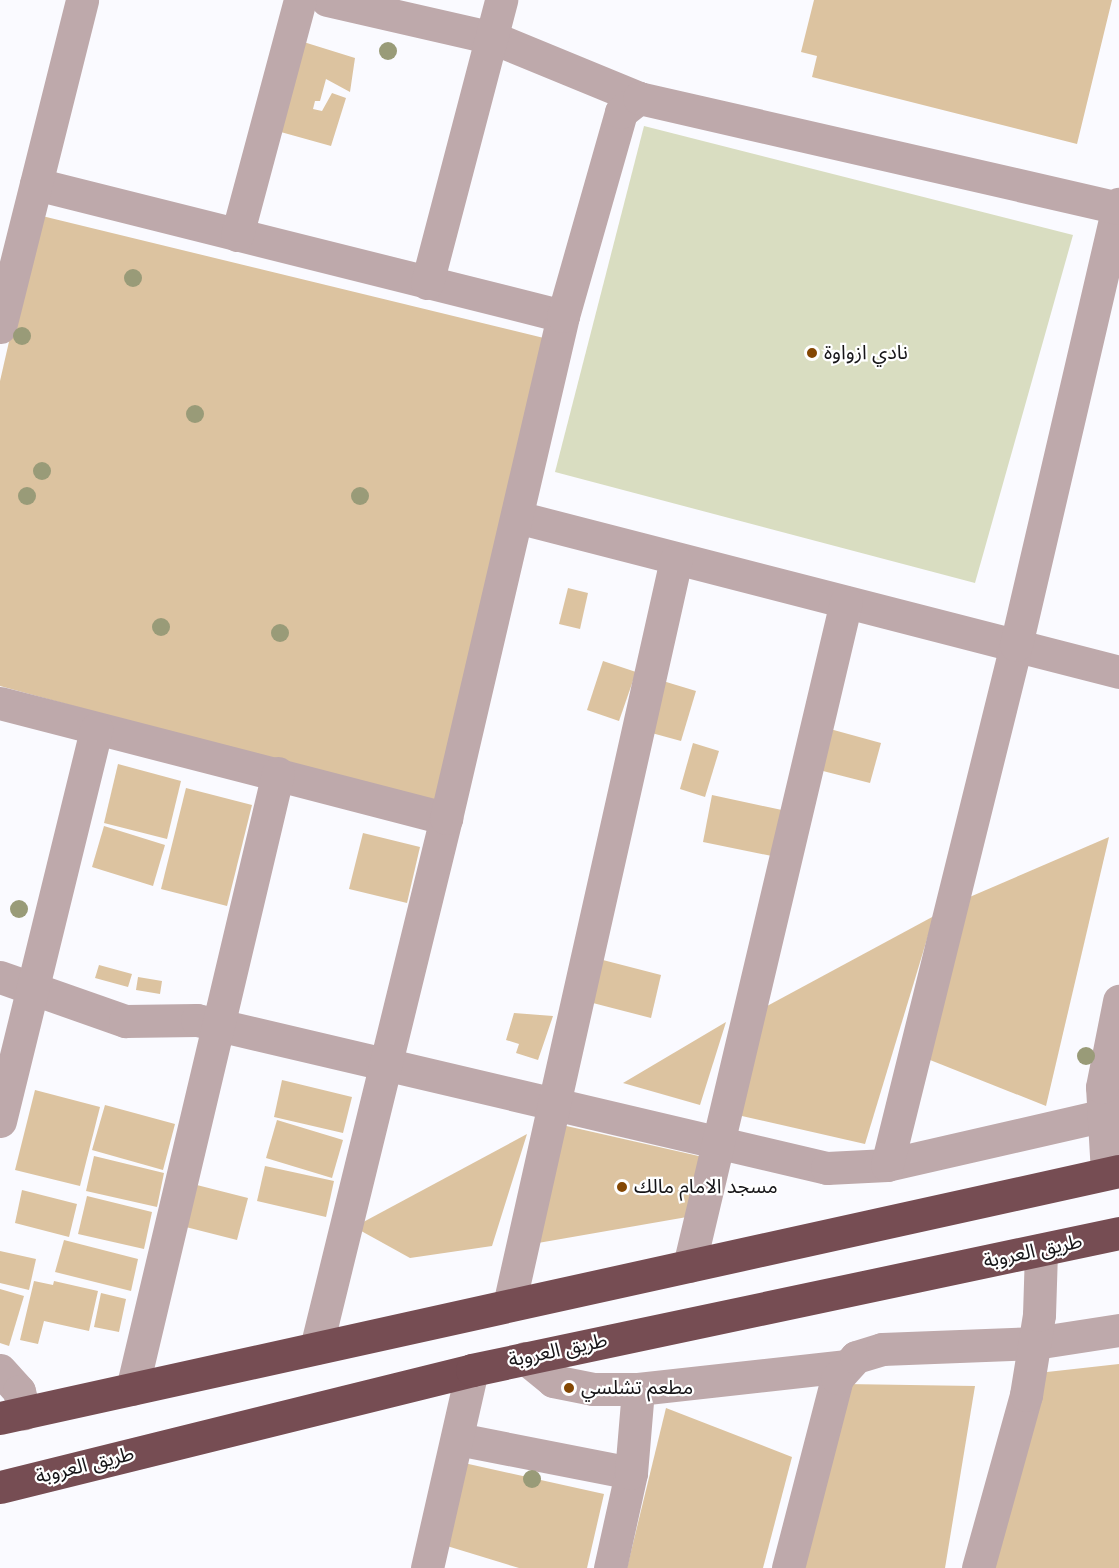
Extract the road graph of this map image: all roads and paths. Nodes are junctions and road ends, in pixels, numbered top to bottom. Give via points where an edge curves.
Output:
1 (82, 0) edge
2 (300, 0) edge
3 (327, 0) edge
4 (501, 0) edge
5 (493, 38) junction
6 (639, 98) junction
7 (36, 184) junction
8 (1119, 206) edge
9 (237, 235) junction
10 (8, 261) edge
11 (427, 283) junction
12 (563, 316) junction
13 (0, 327) edge
14 (517, 517) junction
15 (676, 560) junction
16 (846, 602) junction
17 (1016, 645) junction
18 (1119, 672) edge
19 (0, 703) edge
20 (96, 729) junction
21 (278, 774) junction
22 (446, 818) junction
23 (0, 977) edge
24 (30, 988) junction
25 (1119, 1001) edge
26 (217, 1025) junction
27 (385, 1065) junction
28 (554, 1105) junction
29 (1101, 1116) junction
30 (0, 1121) edge
31 (717, 1145) junction
32 (887, 1165) junction
33 (1113, 1172) edge
34 (1119, 1233) edge
35 (1041, 1250) junction
36 (688, 1266) junction
37 (509, 1305) junction
38 (1119, 1330) edge
39 (1035, 1343) junction
40 (316, 1348) junction
41 (525, 1358) junction
42 (845, 1366) junction
43 (0, 1370) edge
44 (472, 1370) junction
45 (132, 1389) junction
46 (638, 1389) junction
47 (12, 1415) edge
48 (458, 1439) junction
49 (631, 1473) junction
50 (0, 1487) edge
51 (428, 1568) edge
52 (610, 1568) edge
53 (788, 1568) edge
54 (978, 1568) edge

1 - 7 street
2 - 9 street
3 - 5 street
4 - 5 street
5 - 6 street
5 - 11 street
6 - 8 street
6 - 12 street via 621,112
7 - 9 street
7 - 10 street
8 - 17 street
9 - 11 street
10 - 13 street
11 - 12 street
12 - 14 street
14 - 15 street
14 - 22 street
15 - 16 street
15 - 28 street
16 - 17 street
16 - 31 street
17 - 18 street
17 - 32 street
19 - 20 street
20 - 21 street
20 - 24 street
21 - 22 street
21 - 26 street
22 - 27 street
23 - 24 street
24 - 26 street via 125,1022 189,1019
24 - 30 street
25 - 29 street via 1105,1060
26 - 27 street
26 - 45 street
27 - 28 street
27 - 40 street
28 - 31 street
28 - 37 street
29 - 32 street
29 - 33 street
31 - 32 street via 827,1168
31 - 36 street
33 - 36 highway
34 - 35 highway, طريق العروبة
35 - 39 street
35 - 41 highway, طريق العروبة
36 - 37 highway
37 - 40 highway
38 - 39 street
39 - 42 street via 882,1349 856,1357
39 - 54 street via 1026,1395
40 - 45 highway
41 - 44 highway, طريق العروبة
41 - 46 street via 553,1381 593,1389
42 - 46 street
42 - 53 street via 833,1391
43 - 47 street via 19,1391
44 - 48 street
44 - 50 highway, طريق العروبة
45 - 47 highway
46 - 49 street
48 - 49 street
48 - 51 street
49 - 52 street

